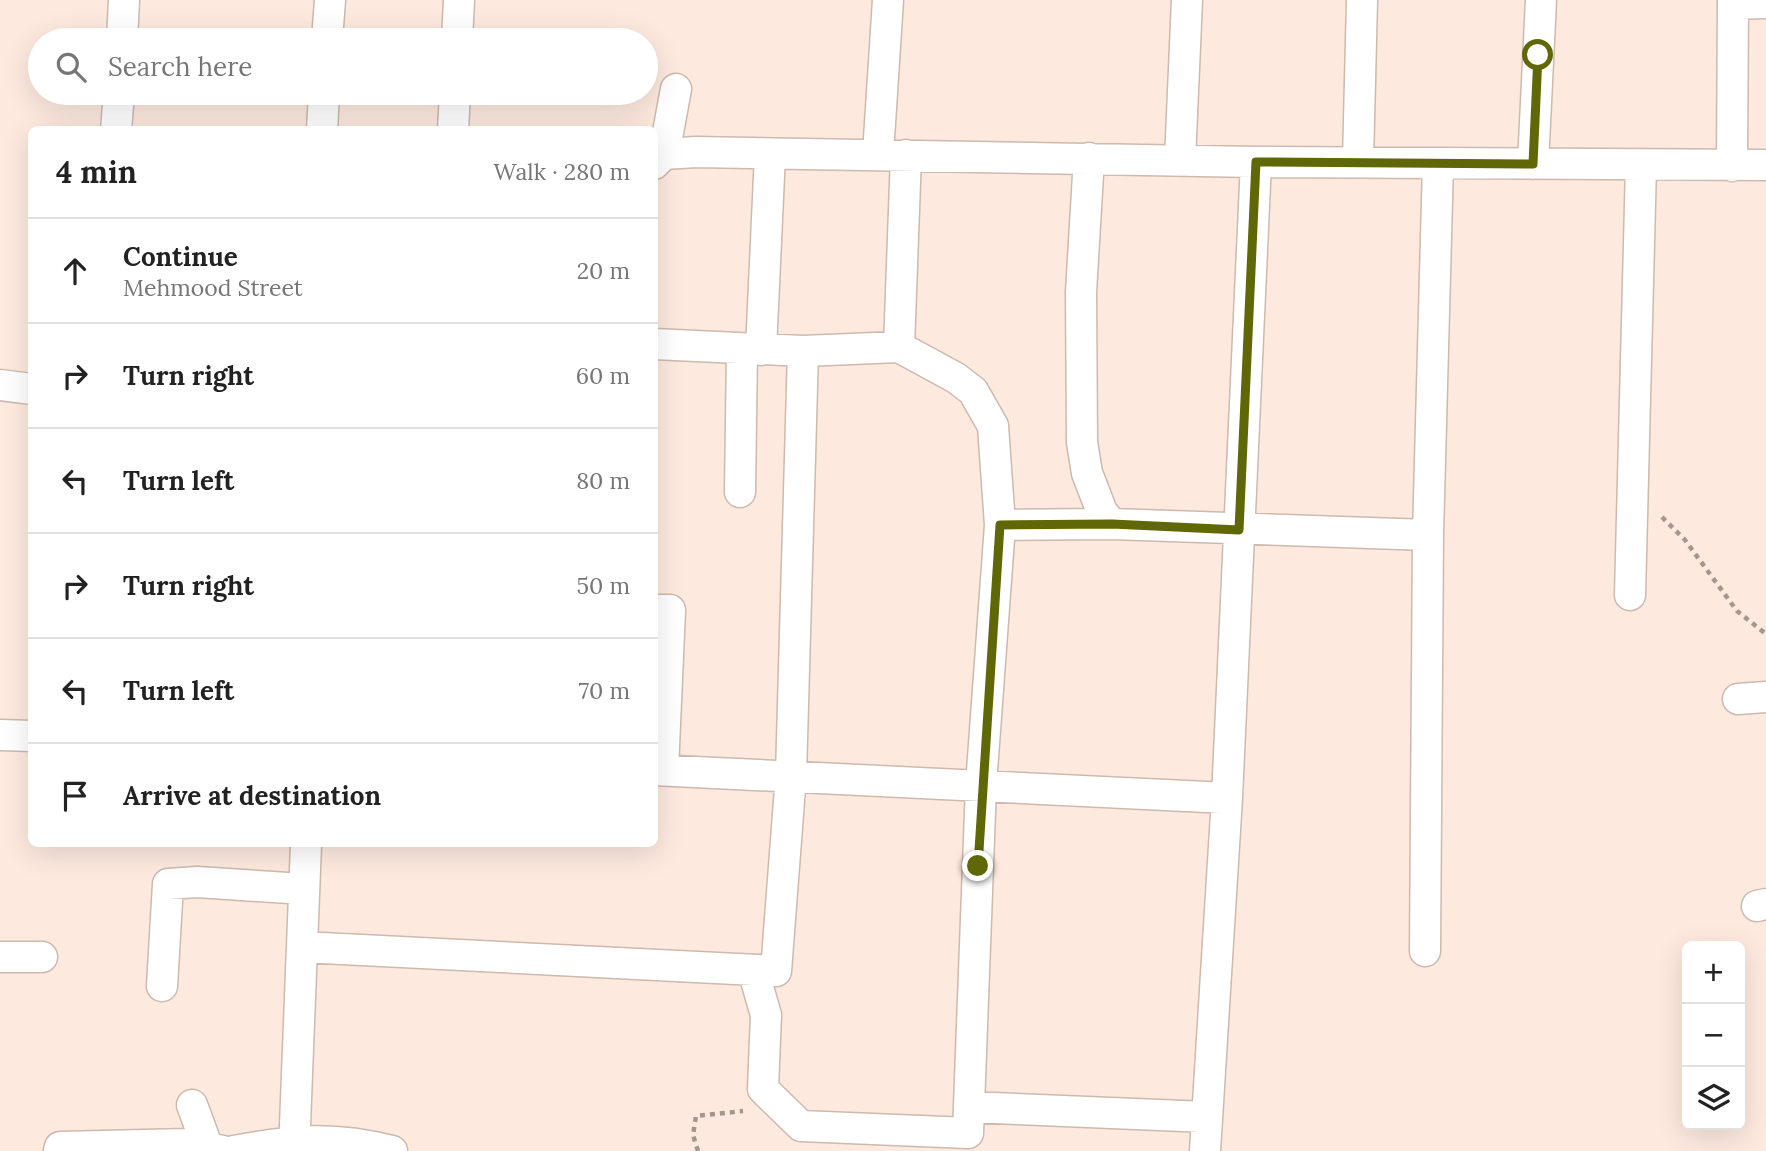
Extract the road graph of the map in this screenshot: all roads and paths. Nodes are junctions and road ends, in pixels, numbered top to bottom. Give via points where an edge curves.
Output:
1 (124, 0) edge
2 (330, 0) edge
3 (459, 0) edge
4 (888, 0) edge
5 (1187, 0) edge
6 (1362, 0) edge
7 (1541, 0) edge
8 (1733, 2) edge
9 (1766, 3) edge
10 (123, 28) edge
11 (328, 28) edge
12 (458, 28) edge
13 (676, 89) dead end
14 (117, 105) edge
15 (323, 105) edge
16 (454, 105) edge
17 (116, 126) edge
18 (322, 126) edge
19 (453, 126) edge
20 (770, 154) junction
21 (892, 154) junction
22 (1089, 158) junction
23 (659, 159) edge
24 (1180, 160) junction
25 (1358, 161) junction
26 (1256, 162) junction
27 (1438, 163) junction
28 (1533, 164) junction
29 (1641, 165) junction
30 (1766, 165) edge
31 (1732, 166) junction
32 (658, 344) edge
33 (899, 348) junction
34 (752, 350) junction
35 (803, 351) junction
36 (0, 385) edge
37 (28, 388) edge
38 (740, 492) dead end
39 (1633, 503) junction
40 (1112, 524) junction
41 (1000, 525) junction
42 (1239, 530) junction
43 (1428, 535) junction
44 (1630, 595) dead end
45 (658, 610) edge
46 (1766, 634) edge
47 (0, 735) edge
48 (28, 736) edge
49 (659, 770) edge
50 (791, 775) junction
51 (981, 785) junction
52 (1227, 798) junction
53 (306, 847) edge
54 (304, 889) junction
55 (302, 947) junction
56 (1425, 951) dead end
57 (0, 957) edge
58 (42, 957) dead end
59 (753, 970) junction
60 (162, 986) dead end
61 (192, 1105) dead end
62 (779, 1107) junction
63 (969, 1107) junction
64 (1207, 1117) junction
65 (295, 1145) edge
66 (219, 1150) edge
67 (59, 1151) edge
68 (392, 1151) edge
69 (698, 1151) edge
70 (1205, 1151) edge

1 - 10 street
2 - 11 street
3 - 12 street
4 - 21 street
5 - 24 street
6 - 25 street
7 - 28 street
8 - 9 street
8 - 31 street
13 - 23 street
14 - 17 street
15 - 18 street
16 - 19 street
20 - 21 street
20 - 23 street
20 - 34 street
21 - 22 street
21 - 33 street
22 - 24 street
22 - 40 street via 1081,292 1082,442 1087,473 1102,512
24 - 26 street
25 - 26 street
25 - 27 street
26 - 42 street
27 - 28 street
27 - 43 street
28 - 29 street
29 - 31 street
29 - 39 street
30 - 31 street
32 - 34 street
33 - 35 street
33 - 41 street via 956,378 980,403 993,426
34 - 35 street
34 - 38 street
35 - 50 street
36 - 37 street
39 - 44 street
39 - 46 path via 1663,517 1737,611
40 - 41 street
40 - 42 street
41 - 51 street
42 - 43 street
42 - 52 street
43 - 56 street
45 - 49 street via 670,610
47 - 48 street
49 - 50 street
50 - 51 street
50 - 59 street via 776,971
51 - 52 street
51 - 63 street
52 - 64 street
53 - 54 street
54 - 55 street
54 - 60 street via 168,884
55 - 59 street
55 - 65 street
57 - 58 street
59 - 62 street via 766,1015 763,1090
61 - 66 street
62 - 63 street via 801,1126 968,1133
62 - 69 path via 696,1116 693,1135
63 - 64 street
64 - 70 street
65 - 66 street
65 - 68 street via 358,1142
66 - 67 street via 186,1144 60,1147

